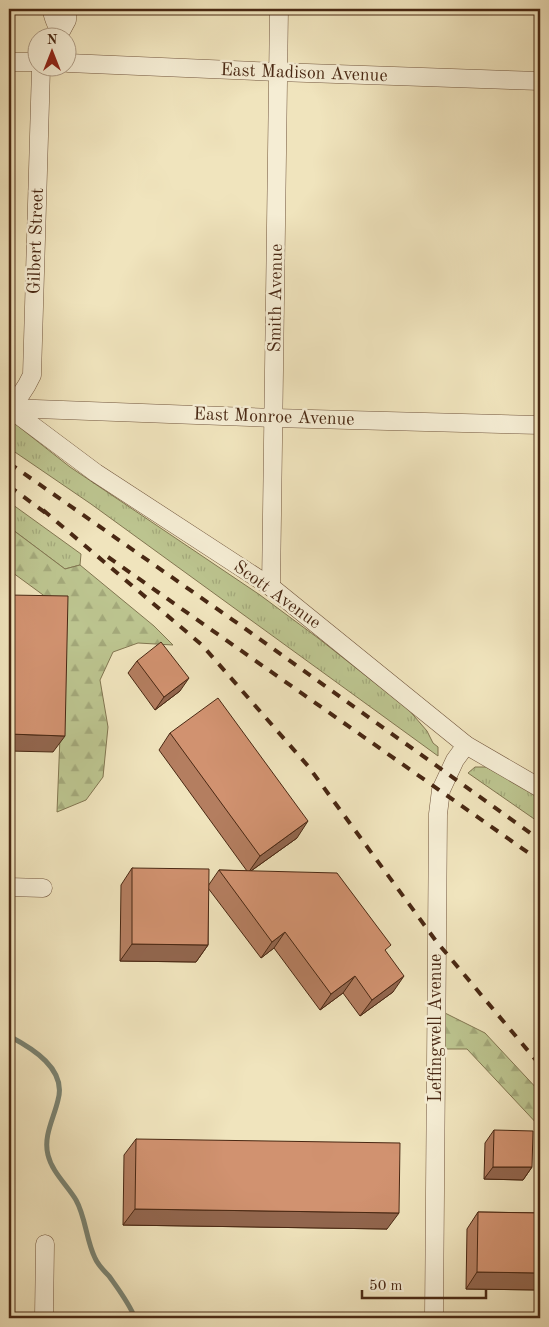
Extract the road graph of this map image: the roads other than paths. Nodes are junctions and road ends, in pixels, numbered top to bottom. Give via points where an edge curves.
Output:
1 (52, 9) edge
2 (67, 9) edge
3 (279, 9) edge
4 (57, 28) edge
5 (63, 28) edge
6 (9, 62) edge
7 (28, 62) edge
8 (78, 63) edge
9 (278, 72) junction
10 (41, 78) edge
11 (540, 81) edge
12 (9, 408) edge
13 (274, 418) junction
14 (540, 425) edge
15 (271, 587) junction
16 (466, 745) junction
17 (540, 788) edge
18 (9, 887) edge
19 (43, 888) dead end
20 (45, 1244) dead end
21 (44, 1318) edge
22 (434, 1318) edge

1 - 4 street
2 - 5 street
3 - 9 street, Smith Avenue
6 - 7 street
8 - 9 street, East Madison Avenue
9 - 11 street, East Madison Avenue
9 - 13 street, Smith Avenue
10 - 12 street, Gilbert Street via 32,375 25,390
12 - 13 street, East Monroe Avenue
12 - 15 street, Scott Avenue via 96,473
13 - 14 street, East Monroe Avenue
13 - 15 street, Smith Avenue
15 - 16 street, Scott Avenue
16 - 17 street, Scott Avenue
16 - 22 street, Leffingwell Avenue via 441,790 438,814
18 - 19 street
20 - 21 street

